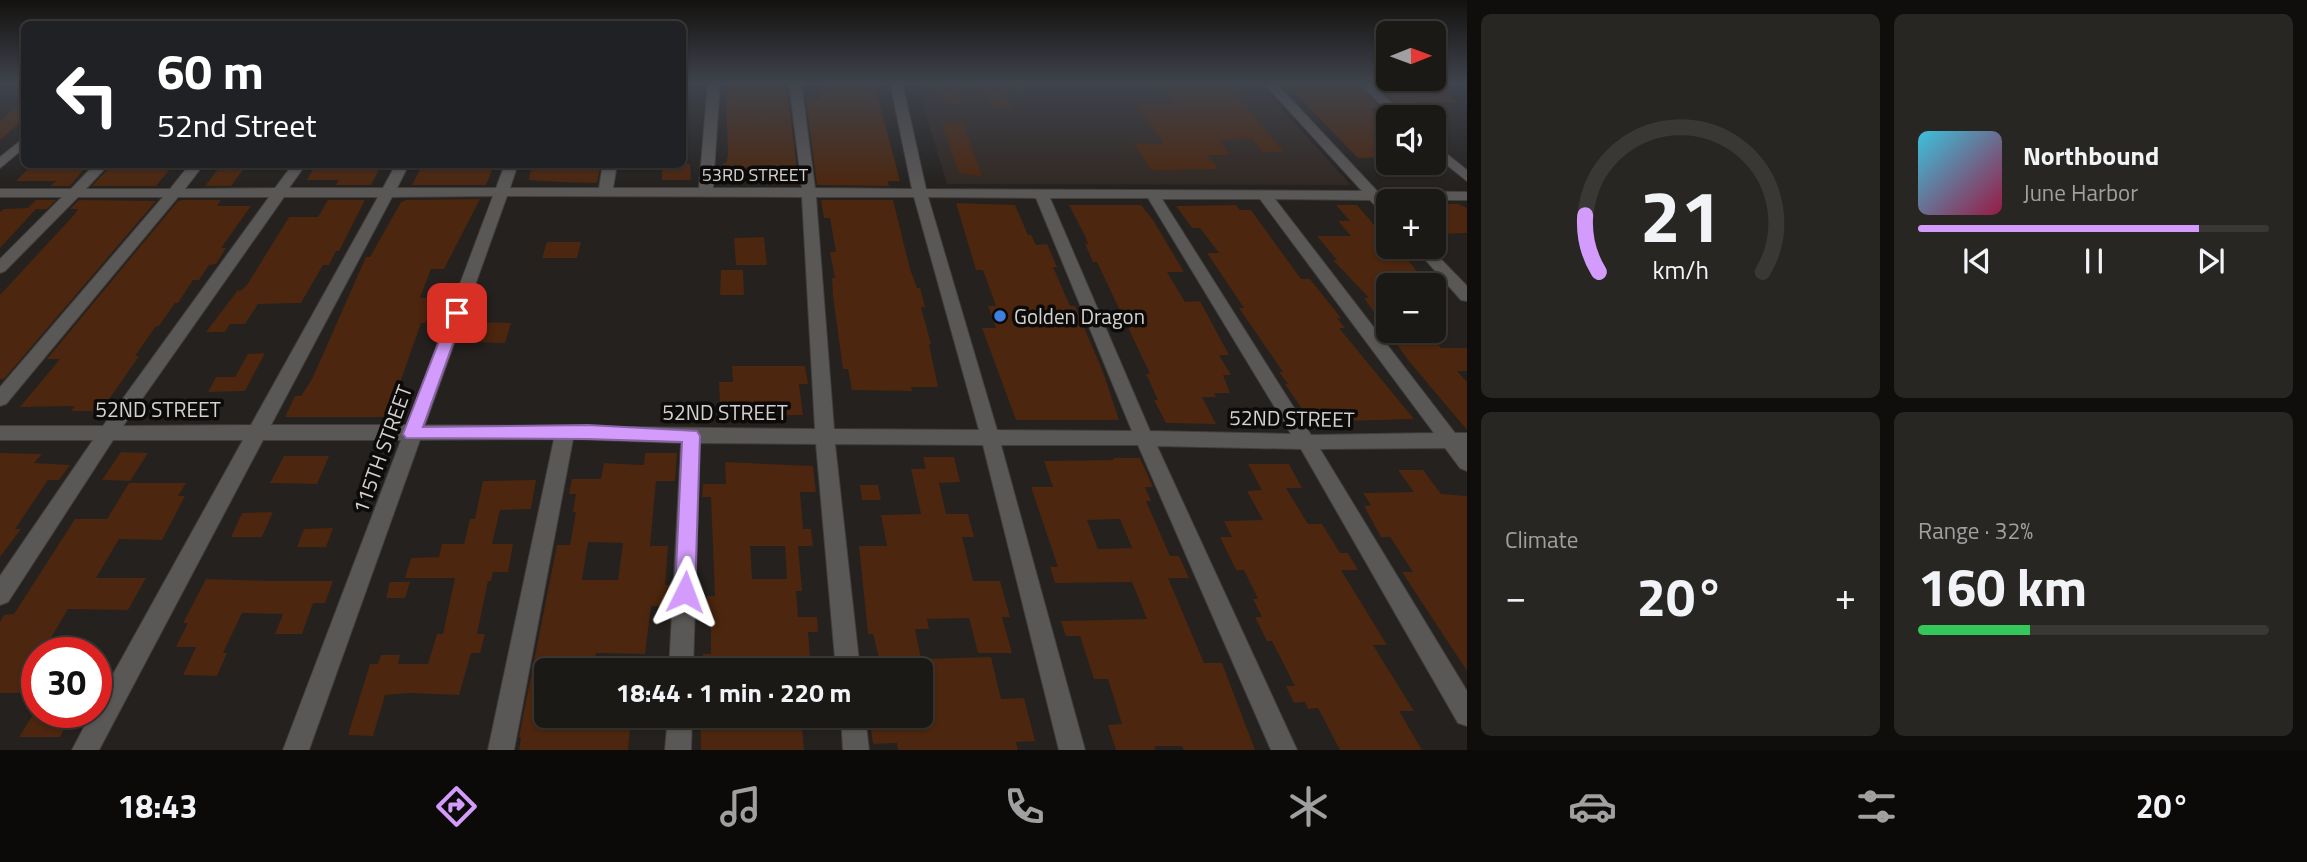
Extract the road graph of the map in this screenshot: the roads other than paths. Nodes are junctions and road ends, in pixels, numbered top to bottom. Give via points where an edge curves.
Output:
1 (711, 117) edge
2 (799, 117) edge
3 (903, 117) edge
4 (1301, 117) edge
5 (21, 145) edge
6 (1446, 158) edge
7 (0, 164) edge
8 (99, 168) edge
9 (195, 168) edge
10 (297, 168) edge
11 (400, 168) edge
12 (511, 168) edge
13 (609, 168) edge
14 (1467, 177) edge
15 (280, 192) junction
16 (388, 192) junction
17 (706, 192) junction
18 (0, 193) edge
19 (75, 193) junction
20 (175, 193) junction
21 (502, 193) junction
22 (809, 193) junction
23 (604, 194) junction
24 (920, 195) junction
25 (1042, 195) junction
26 (1153, 196) junction
27 (1265, 196) junction
28 (1374, 196) junction
29 (1467, 196) edge
30 (1432, 259) edge
31 (0, 268) edge
32 (1467, 296) edge
33 (0, 399) edge
34 (109, 431) junction
35 (259, 431) junction
36 (0, 433) edge
37 (565, 433) junction
38 (412, 434) junction
39 (691, 436) junction
40 (825, 436) junction
41 (990, 437) junction
42 (1144, 438) junction
43 (1458, 440) edge
44 (1306, 442) junction
45 (1467, 463) edge
46 (0, 595) edge
47 (682, 658) edge
48 (847, 658) edge
49 (1467, 714) edge
50 (679, 728) edge
51 (854, 728) edge
52 (85, 750) edge
53 (296, 750) edge
54 (501, 750) edge
55 (678, 750) edge
56 (856, 750) edge
57 (1072, 750) edge
58 (1284, 750) edge

1 - 17 street
2 - 22 street
3 - 24 street
4 - 28 street
5 - 7 street
6 - 14 street
8 - 19 street
9 - 20 street
10 - 15 street
11 - 16 street
12 - 21 street, 115TH STREET
13 - 23 street
15 - 16 street, 53RD STREET
15 - 20 street, 53RD STREET
15 - 34 street
16 - 21 street, 53RD STREET
16 - 35 street
17 - 22 street, 53RD STREET
17 - 23 street, 53RD STREET
18 - 19 street, 53RD STREET
19 - 20 street, 53RD STREET
19 - 31 street
20 - 33 street
21 - 23 street, 53RD STREET
21 - 38 street, 115TH STREET
22 - 24 street, 53RD STREET
22 - 40 street
24 - 25 street, 53RD STREET
24 - 41 street
25 - 26 street, 53RD STREET
25 - 42 street
26 - 27 street, 53RD STREET
26 - 44 street
27 - 28 street, 53RD STREET
27 - 43 street
28 - 29 street, 53RD STREET
30 - 32 street
34 - 35 street, 52ND STREET
34 - 36 street, 52ND STREET
34 - 46 street
35 - 38 street, 52ND STREET
35 - 52 street
37 - 38 street, 52ND STREET
37 - 39 street, 52ND STREET
37 - 54 street
38 - 53 street, 115TH STREET
39 - 40 street, 52ND STREET
39 - 47 street
40 - 41 street, 52ND STREET
40 - 48 street
41 - 42 street, 52ND STREET
41 - 57 street
42 - 44 street, 52ND STREET
42 - 58 street
43 - 44 street, 52ND STREET
43 - 45 street
44 - 49 street
50 - 55 street
51 - 56 street

